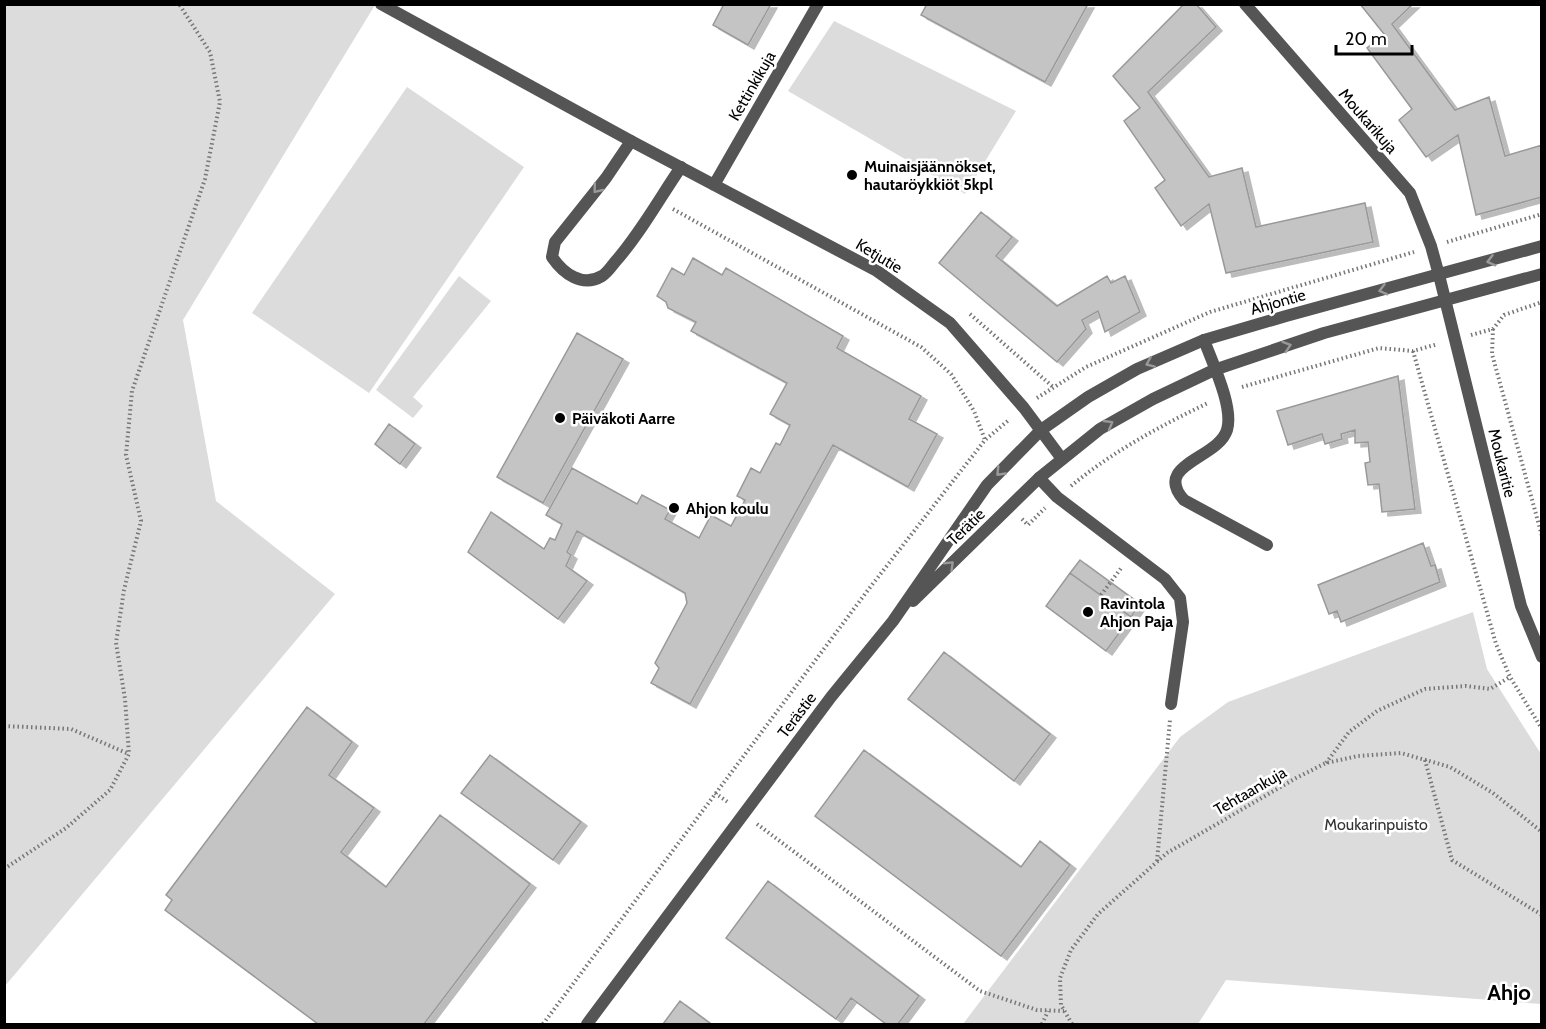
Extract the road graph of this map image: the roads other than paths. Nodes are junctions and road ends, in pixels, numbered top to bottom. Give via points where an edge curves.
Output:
1 (381, 4) edge
2 (818, 4) edge
3 (1245, 4) edge
4 (631, 141) junction
5 (681, 167) junction
6 (714, 185) junction
7 (1542, 246) edge
8 (1542, 274) edge
9 (1439, 275) junction
10 (1445, 300) junction
11 (1204, 340) junction
12 (1214, 370) junction
13 (1041, 430) junction
14 (1062, 459) junction
15 (1039, 478) junction
16 (1267, 545) dead end
17 (893, 621) junction
18 (1542, 657) edge
19 (1171, 704) road end
20 (587, 1024) edge

1 - 4 street, Ketjutie
2 - 6 street, Kettinkikuja
3 - 9 street, Moukarikuja via 1410,193
4 - 5 street, Ketjutie
4 -> 5 street via 555,242 552,257 560,269 576,278 591,280 604,275
5 - 6 street, Ketjutie
6 - 13 street, Ketjutie via 877,271 950,323
7 -> 9 street, Ahjontie
8 - 10 street
9 - 10 street, Moukaritie
9 -> 11 street, Ahjontie
12 -> 10 street via 1324,333
10 - 18 street, Moukaritie via 1521,606
11 - 12 street
11 -> 13 street, Ahjontie via 1137,369
14 -> 12 street via 1100,429
12 - 16 street via 1226,406 1227,429 1210,451 1184,466 1175,484 1184,500
13 - 14 street, Ketjutie
13 -> 17 street, Terästie via 987,485
14 - 15 street, Terätie
17 -> 15 street, Terätie
15 - 19 street via 1057,497 1165,579 1180,598 1183,622
17 - 20 street, Terästie via 831,697

